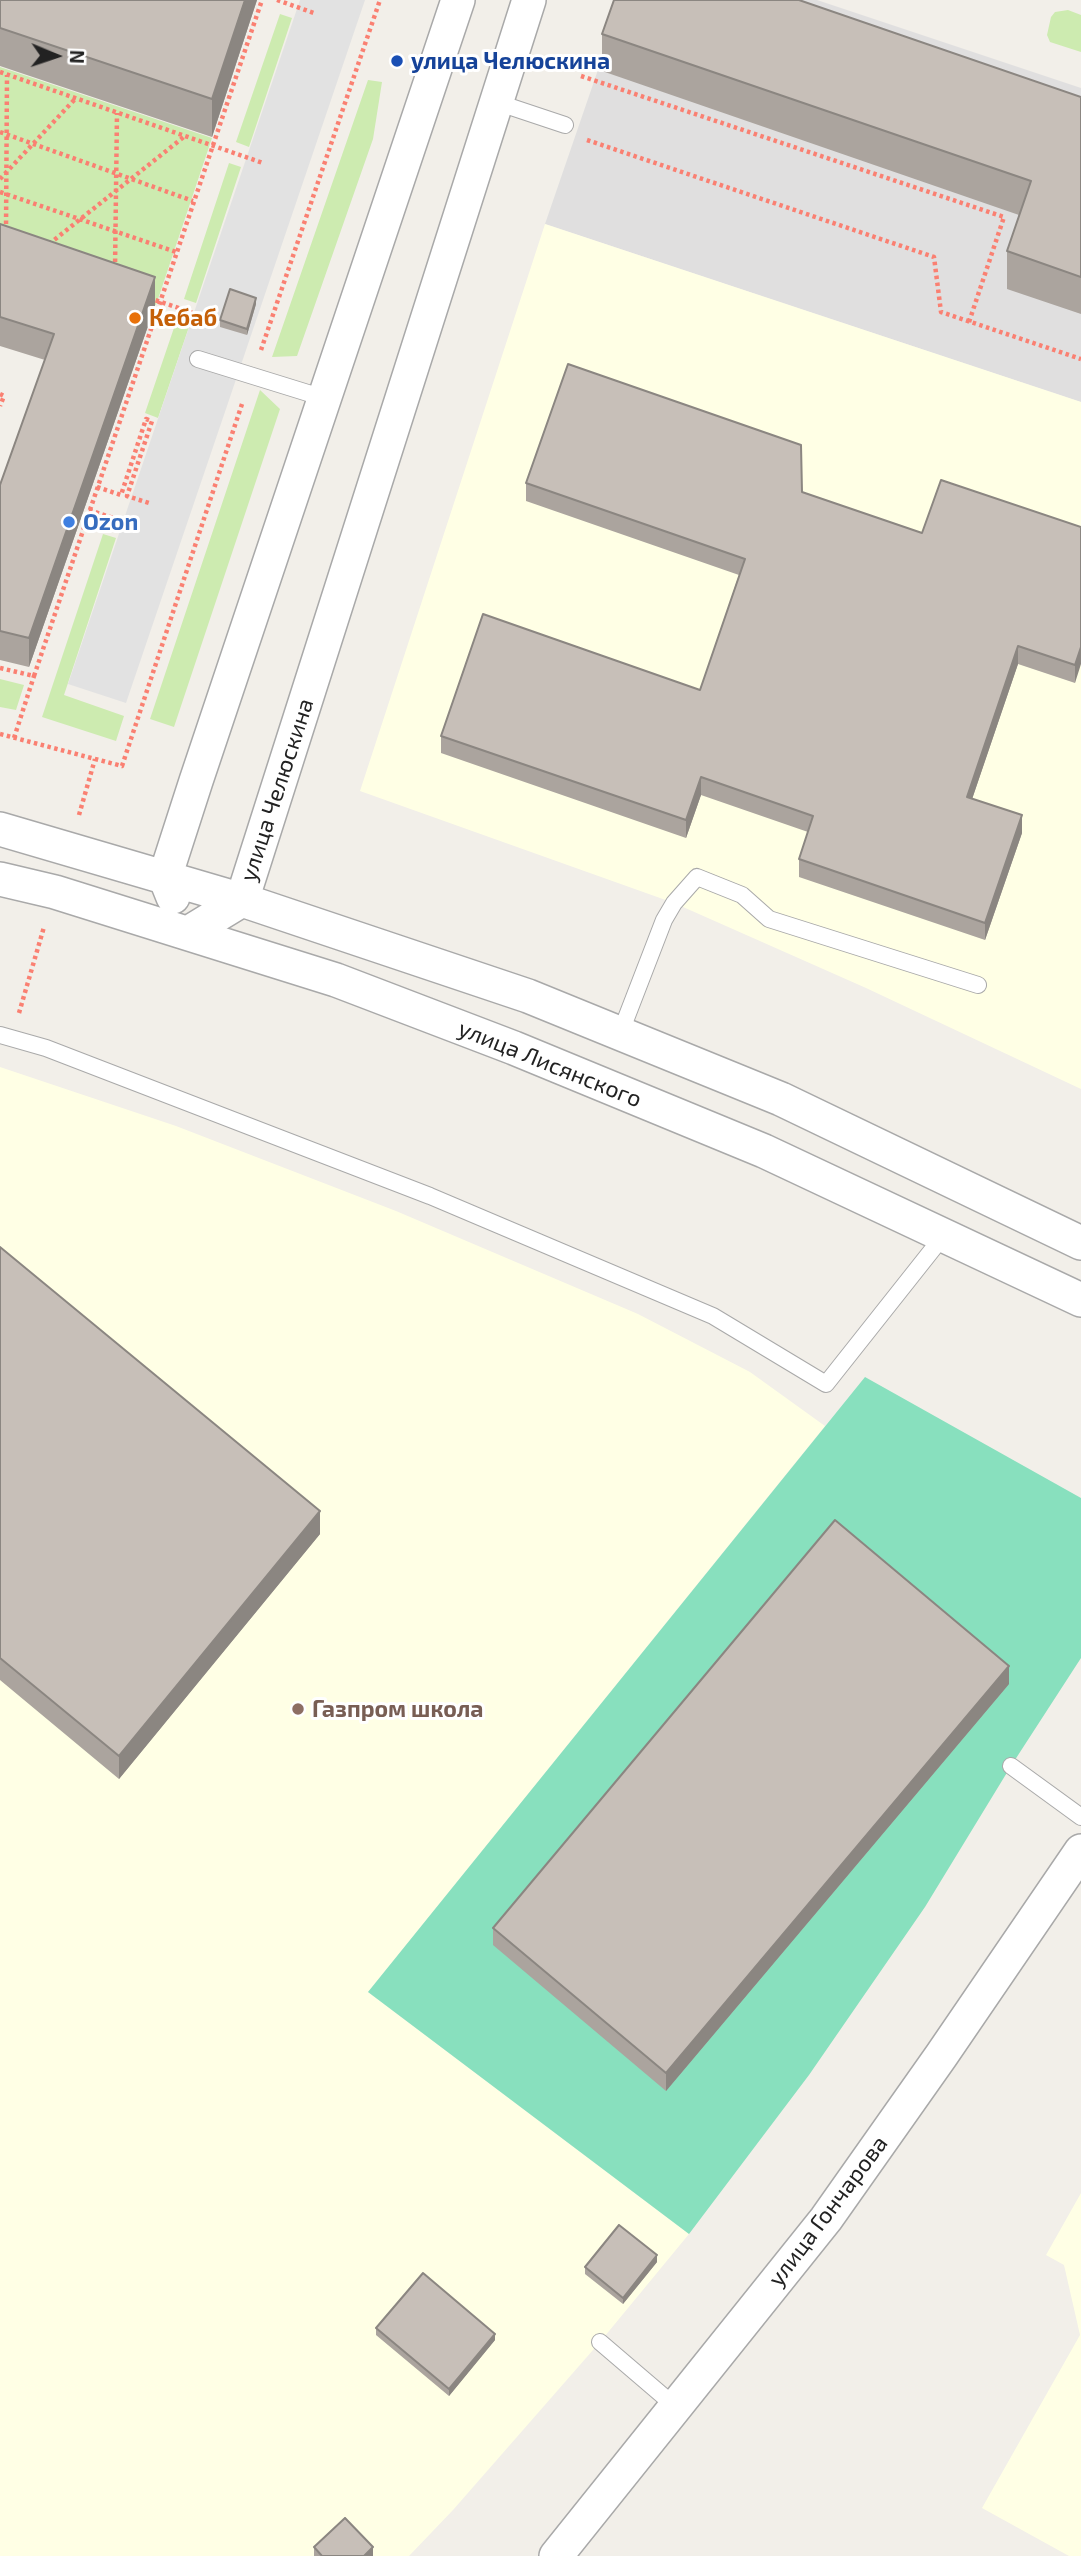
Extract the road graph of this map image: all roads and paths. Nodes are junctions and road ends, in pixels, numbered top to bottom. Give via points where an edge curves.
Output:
1 (262, 0) edge
2 (277, 0) edge
3 (380, 0) edge
4 (458, 0) edge
5 (528, 0) edge
6 (314, 13) dead end
7 (0, 72) edge
8 (7, 75) junction
9 (581, 76) dead end
10 (76, 98) junction
11 (496, 102) junction
12 (117, 113) junction
13 (565, 125) dead end
14 (0, 132) edge
15 (6, 135) junction
16 (185, 136) junction
17 (580, 138) dead end
18 (32, 144) junction
19 (213, 146) junction
20 (263, 163) dead end
21 (7, 171) junction
22 (116, 175) junction
23 (0, 179) edge
24 (130, 180) junction
25 (116, 191) junction
26 (0, 192) edge
27 (7, 194) junction
28 (193, 201) junction
29 (80, 219) junction
30 (116, 232) junction
31 (6, 235) edge
32 (42, 250) edge
33 (176, 252) junction
34 (115, 273) edge
35 (137, 294) edge
36 (159, 302) junction
37 (211, 319) dead end
38 (968, 322) junction
39 (198, 359) dead end
40 (1081, 359) edge
41 (252, 376) junction
42 (0, 394) edge
43 (324, 398) junction
44 (0, 406) edge
45 (97, 487) junction
46 (149, 503) dead end
47 (89, 510) junction
48 (141, 527) dead end
49 (0, 668) edge
50 (34, 676) junction
51 (0, 734) edge
52 (14, 737) junction
53 (0, 829) edge
54 (165, 877) junction
55 (0, 879) edge
56 (242, 900) junction
57 (188, 933) junction
58 (978, 985) dead end
59 (620, 1034) junction
60 (0, 1035) edge
61 (944, 1236) junction
62 (1081, 1243) edge
63 (1081, 1300) edge
64 (1011, 1766) dead end
65 (1081, 1817) edge
66 (1081, 1851) edge
67 (600, 2342) dead end
68 (676, 2407) junction
69 (556, 2556) edge

1 - 19 path
2 - 6 path
3 - 41 path
4 - 43 street
5 - 11 street, улица Челюскина
7 - 8 path
8 - 10 path
8 - 15 path
9 - 38 path via 1003,218
10 - 12 path
10 - 18 path
11 - 13 lane
11 - 56 street, улица Челюскина
12 - 16 path
12 - 22 path
14 - 15 path
15 - 18 path
15 - 21 path
16 - 19 path
16 - 24 path
17 - 38 path via 934,257 941,313
18 - 21 path
18 - 22 path
19 - 20 path
19 - 28 path
21 - 23 path
21 - 27 path
22 - 24 path
22 - 25 path
24 - 25 path
24 - 28 path
25 - 29 path
25 - 30 path
26 - 27 path
27 - 29 path
27 - 31 path
28 - 33 path
29 - 30 path
29 - 32 path
30 - 33 path
30 - 34 path
33 - 36 path
35 - 36 path
36 - 37 path
36 - 45 path
38 - 40 path
39 - 41 lane
41 - 43 lane
41 - 52 path via 122,766
42 - 44 path via 4,396
43 - 54 street
45 - 46 path via 121,495 146,419 152,421 127,496
45 - 47 path
47 - 48 path
47 - 50 path
49 - 50 path
50 - 52 path
51 - 52 path
53 - 54 street
54 - 56 street
54 - 57 street
55 - 57 street, улица Лисянского
56 - 57 street, улица Челюскина
56 - 59 street via 528,996
57 - 61 street, улица Лисянского via 336,980 514,1048 764,1151
58 - 59 lane via 769,919 742,895 697,877 664,920
59 - 62 street via 781,1099
60 - 61 lane via 46,1048 430,1196 713,1316 826,1384
61 - 63 street, улица Лисянского
64 - 65 lane
66 - 68 street, улица Гончарова via 826,2219
67 - 68 lane
68 - 69 street, улица Гончарова

